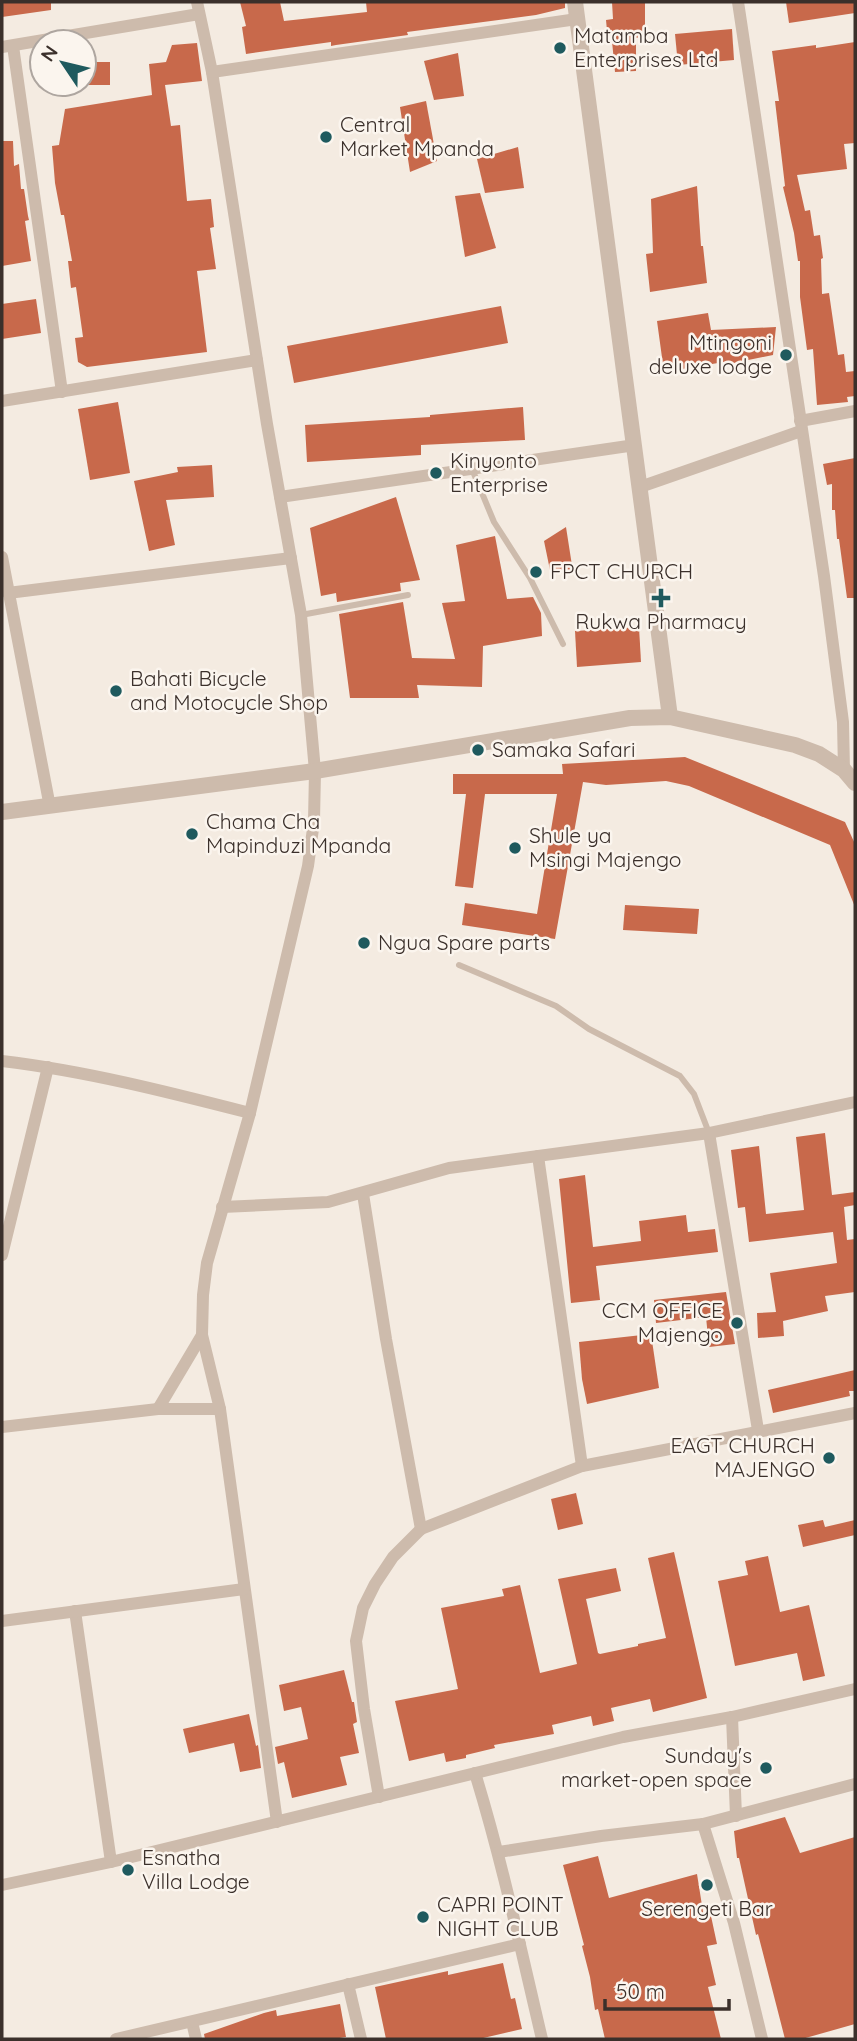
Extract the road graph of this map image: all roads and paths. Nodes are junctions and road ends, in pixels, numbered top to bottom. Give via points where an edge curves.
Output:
1 (575, 2) edge
2 (738, 2) edge
3 (198, 8) edge
4 (577, 19) junction
5 (8, 47) edge
6 (212, 72) junction
7 (257, 360) junction
8 (62, 392) junction
9 (2, 401) edge
10 (855, 411) edge
11 (800, 426) junction
12 (635, 445) junction
13 (472, 468) junction
14 (640, 487) junction
15 (280, 496) junction
16 (2, 557) edge
17 (291, 558) junction
18 (8, 593) junction
19 (408, 595) dead end
20 (301, 615) junction
21 (563, 644) dead end
22 (670, 717) junction
23 (315, 771) junction
24 (852, 778) edge
25 (50, 807) junction
26 (2, 812) edge
27 (459, 965) dead end
28 (2, 1061) edge
29 (48, 1067) junction
30 (855, 1102) edge
31 (250, 1112) junction
32 (709, 1133) junction
33 (538, 1156) junction
34 (363, 1194) junction
35 (222, 1207) junction
36 (2, 1255) edge
37 (202, 1335) junction
38 (158, 1409) junction
39 (219, 1409) junction
40 (855, 1413) edge
41 (2, 1427) edge
42 (758, 1430) junction
43 (582, 1466) junction
44 (421, 1529) junction
45 (244, 1589) junction
46 (75, 1611) junction
47 (2, 1621) edge
48 (855, 1689) edge
49 (732, 1717) junction
50 (475, 1773) junction
51 (855, 1784) edge
52 (379, 1797) junction
53 (736, 1816) junction
54 (277, 1822) junction
55 (703, 1824) junction
56 (499, 1852) junction
57 (111, 1862) junction
58 (2, 1885) edge
59 (520, 1944) junction
60 (348, 1984) junction
61 (192, 2022) junction
62 (116, 2039) edge
63 (196, 2039) edge
64 (361, 2039) edge
65 (542, 2039) edge
66 (762, 2039) edge

1 - 4 street
2 - 11 street
3 - 5 street
3 - 6 street
4 - 6 street
4 - 12 street
5 - 8 street
6 - 7 street
7 - 8 street
7 - 15 street
8 - 9 street
10 - 11 street
11 - 14 street
11 - 24 street
12 - 13 street
12 - 14 street
13 - 15 street
13 - 21 lane via 494,522 536,588
14 - 22 street
15 - 17 street
16 - 18 street
17 - 18 street
17 - 20 street
18 - 25 street
19 - 20 lane
20 - 23 street
22 - 23 street via 631,718
22 - 24 street via 795,745 819,754
23 - 25 street
23 - 31 street via 308,866
25 - 26 street
27 - 32 lane via 556,1006 589,1030 680,1076 694,1094
28 - 29 street
29 - 31 street
29 - 36 street
30 - 32 street
31 - 35 street
32 - 33 street
32 - 42 street
33 - 34 street via 449,1168
33 - 43 street
34 - 35 street via 328,1202
34 - 44 street
35 - 37 street via 207,1263
37 - 38 street
37 - 39 street
38 - 39 street
38 - 41 street
39 - 45 street
40 - 42 street
42 - 43 street
43 - 44 street
44 - 52 street via 375,1584 363,1608 356,1641
45 - 46 street
45 - 54 street
46 - 47 street
46 - 57 street
48 - 49 street
49 - 50 street via 623,1737
49 - 53 street
50 - 52 street
50 - 56 street
51 - 53 street
52 - 54 street
53 - 55 street
54 - 57 street
55 - 56 street
55 - 66 street via 734,1923
56 - 59 street
57 - 58 street
59 - 60 street
59 - 65 street
60 - 61 street
60 - 64 street
61 - 62 street
61 - 63 street

